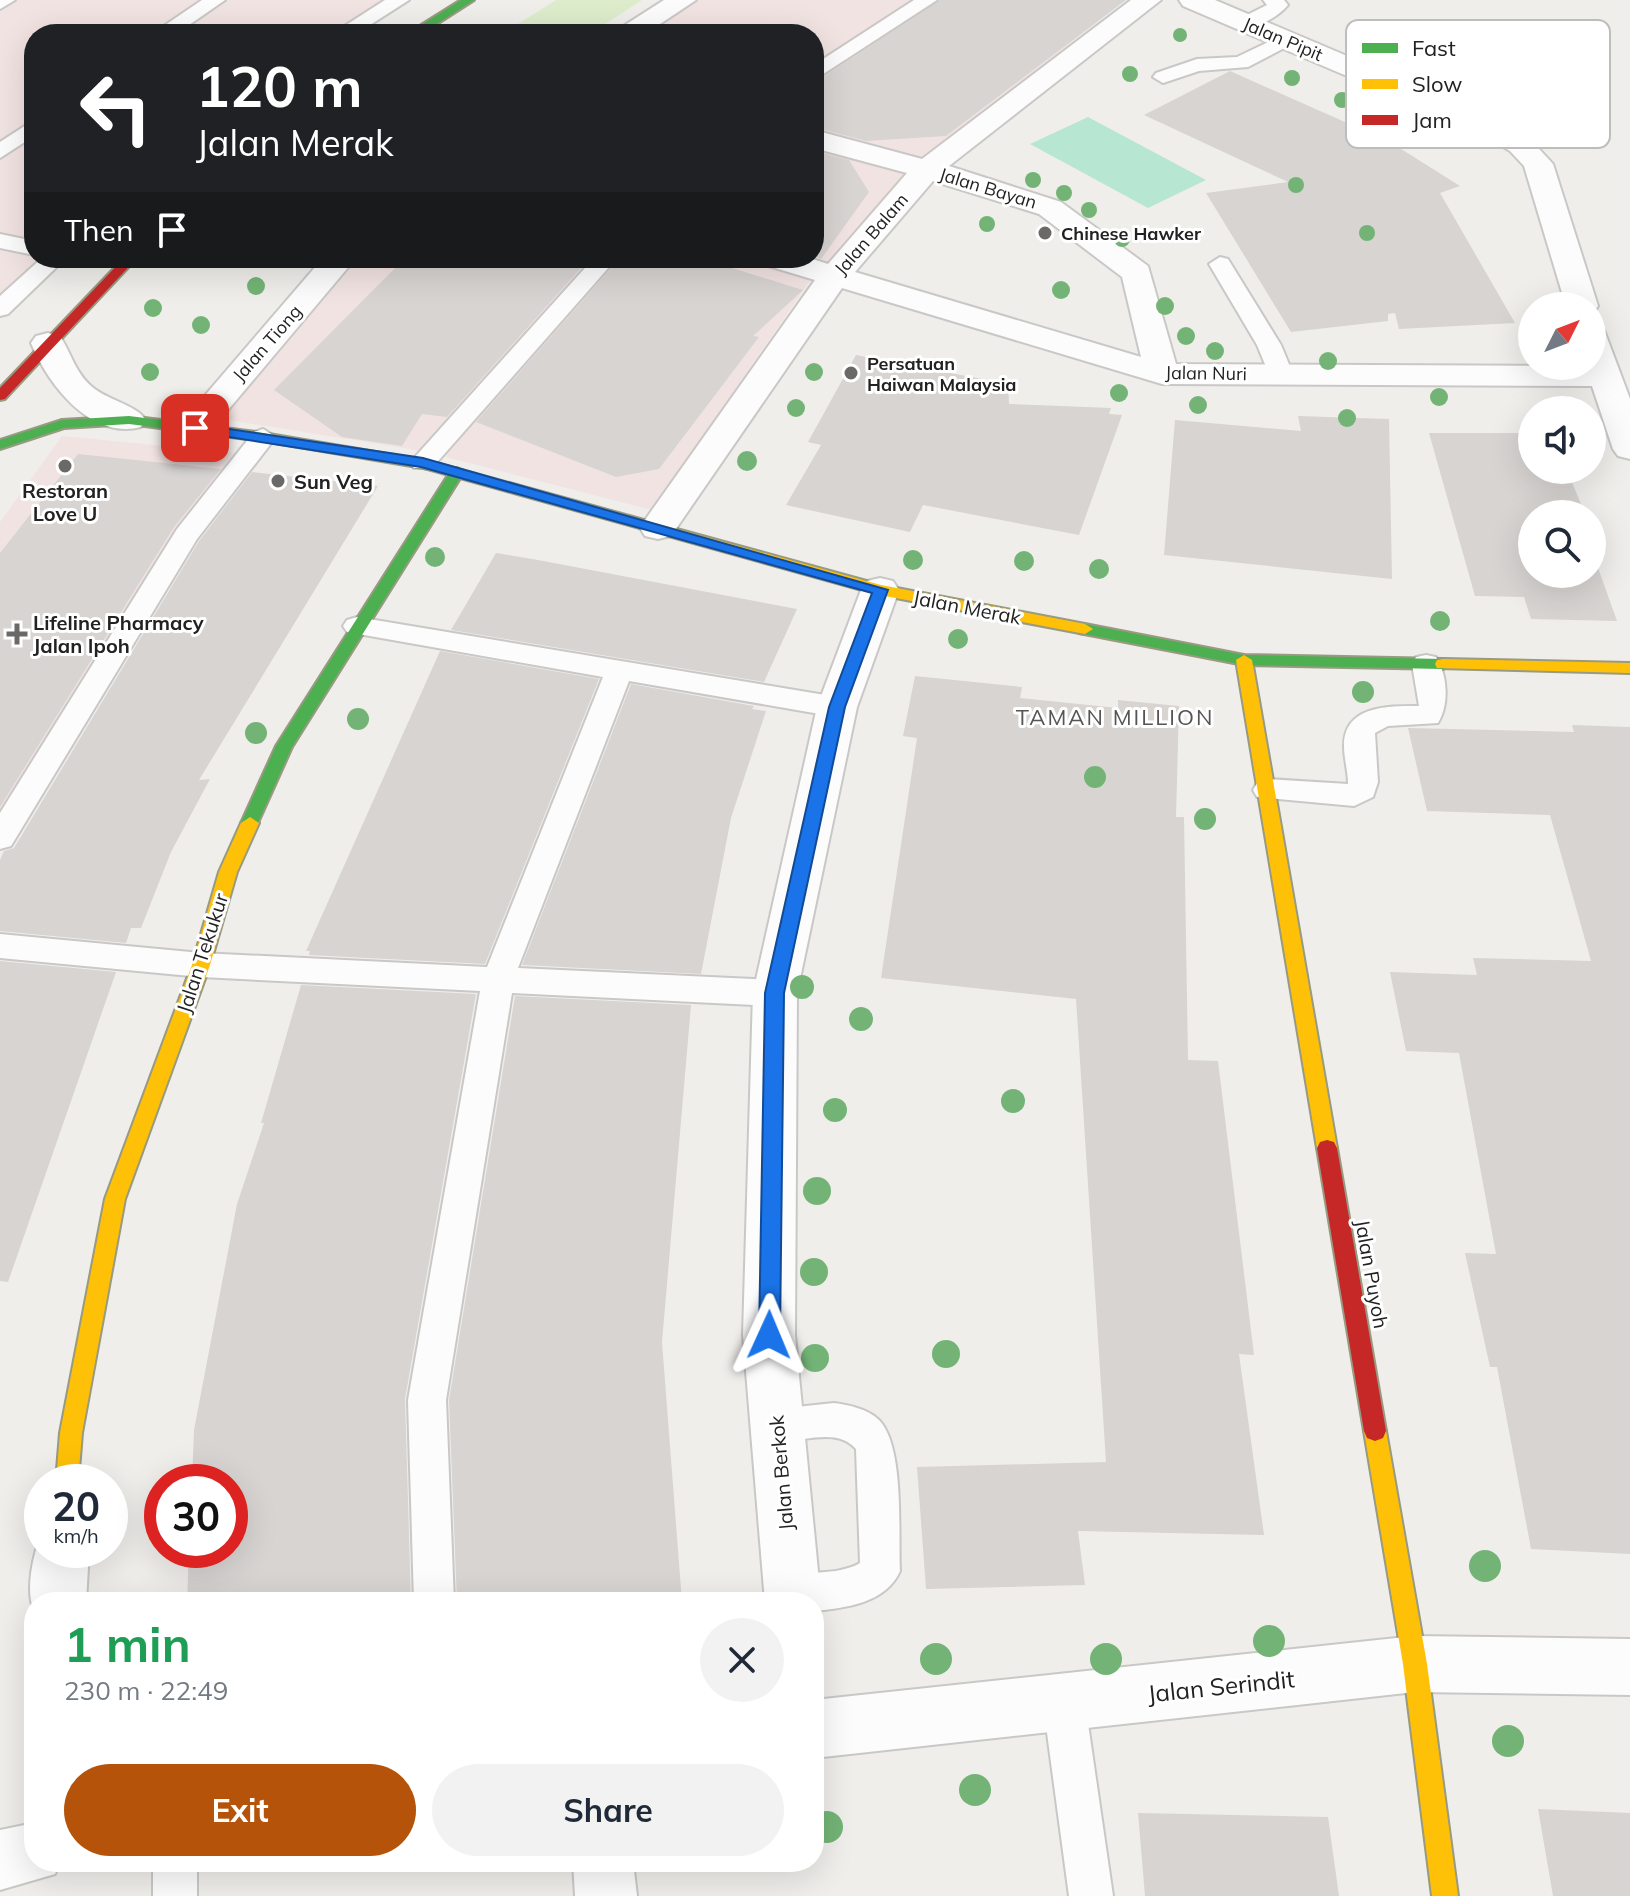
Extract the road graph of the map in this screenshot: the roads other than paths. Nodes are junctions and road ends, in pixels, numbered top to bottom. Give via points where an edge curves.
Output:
1 (5, 0) edge
2 (215, 0) edge
3 (399, 0) edge
4 (469, 0) edge
5 (683, 0) edge
6 (927, 0) edge
7 (1148, 0) edge
8 (1192, 0) edge
9 (1273, 0) edge
10 (0, 3) edge
11 (1246, 23) junction
12 (178, 24) edge
13 (359, 24) edge
14 (429, 24) edge
15 (642, 24) edge
16 (1285, 40) junction
17 (1346, 65) edge
18 (824, 67) edge
19 (1163, 77) dead end
20 (24, 134) edge
21 (824, 142) edge
22 (1523, 148) edge
23 (0, 152) edge
24 (927, 169) junction
25 (0, 241) edge
26 (24, 246) edge
27 (1220, 264) dead end
28 (44, 268) edge
29 (121, 268) edge
30 (331, 268) edge
31 (597, 268) edge
32 (811, 268) edge
33 (835, 275) junction
34 (1578, 292) edge
35 (0, 309) edge
36 (48, 343) junction
37 (12, 356) dead end
38 (1162, 374) junction
39 (1281, 374) junction
40 (1518, 375) edge
41 (1605, 380) edge
42 (0, 396) edge
43 (129, 420) junction
44 (195, 428) junction
45 (263, 437) junction
46 (0, 445) edge
47 (1630, 449) edge
48 (423, 463) junction
49 (457, 472) junction
50 (658, 528) junction
51 (880, 590) junction
52 (357, 626) junction
53 (1244, 660) junction
54 (1426, 664) junction
55 (1630, 668) edge
56 (620, 669) junction
57 (837, 707) junction
58 (1268, 790) junction
59 (0, 838) edge
60 (0, 946) edge
61 (201, 965) junction
62 (498, 979) junction
63 (775, 993) junction
64 (777, 1426) junction
65 (68, 1464) edge
66 (61, 1568) edge
67 (59, 1592) edge
68 (434, 1592) edge
69 (791, 1592) edge
70 (820, 1592) edge
71 (1415, 1664) junction
72 (1630, 1667) edge
73 (1064, 1703) junction
74 (824, 1728) edge
75 (24, 1855) edge
76 (0, 1860) edge
77 (175, 1872) edge
78 (604, 1872) edge
79 (175, 1896) edge
80 (606, 1896) edge
81 (1091, 1896) edge
82 (1445, 1896) edge

1 - 10 lane
2 - 12 lane
3 - 13 lane
4 - 14 street
5 - 15 street
6 - 18 lane
7 - 24 street, Jalan Balam
8 - 11 street, Jalan Pipit
9 - 11 lane via 1275,8
11 - 16 street, Jalan Pipit
16 - 17 street, Jalan Pipit
16 - 19 lane via 1241,63 1197,65
20 - 23 lane
21 - 24 street, Jalan Bayan
22 - 34 street, Jalan Pipit via 1538,164
24 - 33 street, Jalan Balam
24 - 38 street, Jalan Bayan via 1050,208 1137,273
25 - 26 lane
27 - 39 lane
28 - 35 lane
29 - 36 street
30 - 44 street, Jalan Tiong
31 - 48 lane
32 - 33 street, Jalan Nuri
33 - 38 street, Jalan Nuri
33 - 50 street, Jalan Balam
36 - 37 street
36 - 42 street
36 - 43 street, Jalan Merak via 60,376 80,396
38 - 39 street, Jalan Nuri
39 - 40 street, Jalan Nuri
41 - 47 street
43 - 44 street, Jalan Merak
43 - 46 street, Jalan Merak via 62,424
44 - 45 street, Jalan Merak
45 - 48 street, Jalan Merak
45 - 59 lane via 186,535
48 - 49 street, Jalan Merak
49 - 50 street, Jalan Merak
49 - 52 street, Jalan Tekukur
50 - 51 street, Jalan Merak
51 - 53 street, Jalan Merak
51 - 57 street, Jalan Berkok
52 - 56 lane
52 - 61 street, Jalan Tekukur via 284,746 228,872
53 - 54 street, Jalan Merak
53 - 58 street, Jalan Puyoh
54 - 55 street, Jalan Merak
54 - 58 lane via 1433,706 1428,716 1375,718 1363,724 1356,738 1362,790 1354,795
56 - 57 lane
56 - 62 lane
57 - 63 street, Jalan Berkok
58 - 71 street, Jalan Puyoh
60 - 61 lane
61 - 62 lane
61 - 65 street, Jalan Tekukur via 115,1199
62 - 63 lane
62 - 68 lane via 427,1400
63 - 64 street, Jalan Berkok via 769,1335
64 - 69 street, Jalan Berkok
64 - 70 lane via 855,1422 869,1431 875,1447 880,1571 872,1580
66 - 67 street
71 - 72 street, Jalan Serindit
71 - 73 street, Jalan Serindit
71 - 82 street, Jalan Puyoh
73 - 74 street, Jalan Serindit
73 - 81 lane
75 - 76 street
77 - 79 lane
78 - 80 street

